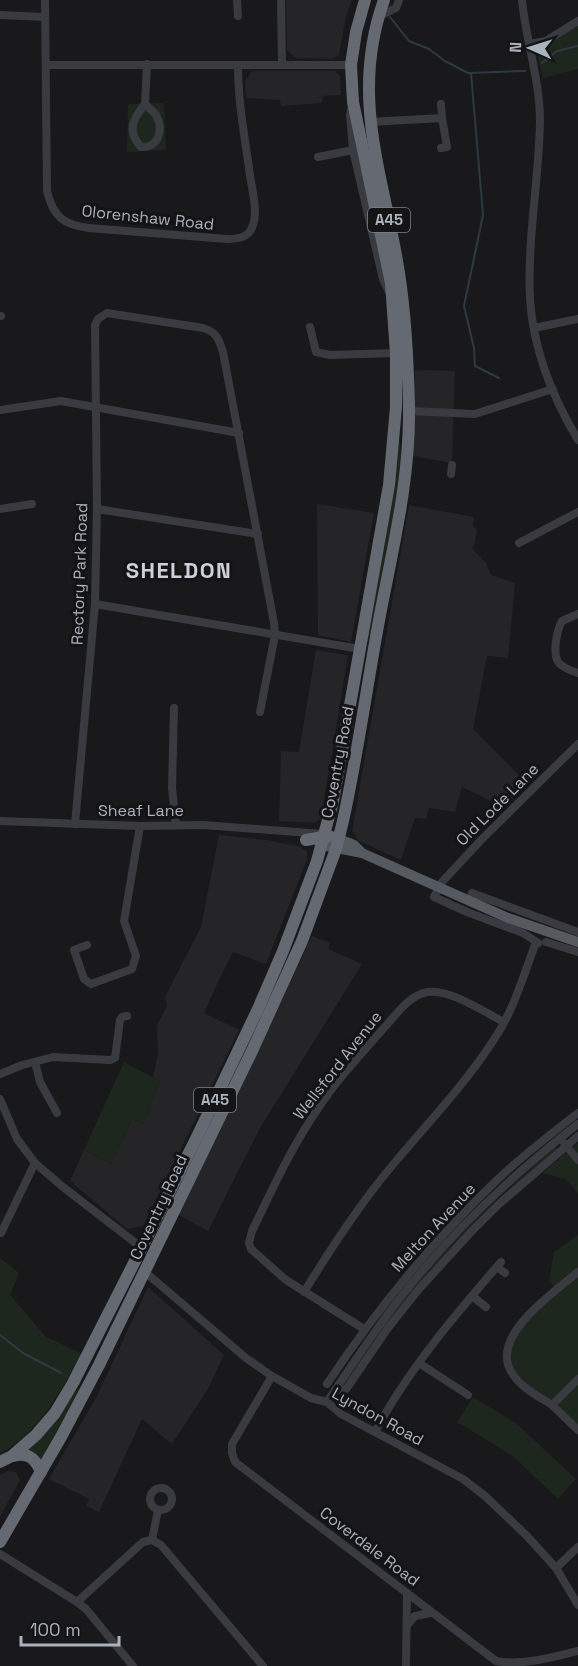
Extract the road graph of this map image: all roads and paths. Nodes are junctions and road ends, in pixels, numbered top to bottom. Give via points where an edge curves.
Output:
1 (45, 0) edge
2 (237, 0) edge
3 (280, 0) edge
4 (365, 0) edge
5 (384, 0) edge
6 (399, 0) edge
7 (522, 0) edge
8 (0, 15) edge
9 (237, 16) dead end
10 (45, 17) junction
11 (378, 17) junction
12 (578, 21) edge
13 (375, 30) junction
14 (529, 44) junction
15 (147, 64) junction
16 (282, 64) junction
17 (46, 65) junction
18 (238, 65) junction
19 (351, 65) junction
20 (353, 102) junction
21 (145, 104) junction
22 (441, 104) dead end
23 (442, 118) junction
24 (370, 122) junction
25 (441, 148) dead end
26 (353, 150) junction
27 (318, 157) dead end
28 (393, 302) junction
29 (578, 320) edge
30 (310, 327) dead end
31 (534, 328) junction
32 (396, 353) junction
33 (553, 389) junction
34 (95, 407) junction
35 (0, 410) edge
36 (409, 411) junction
37 (574, 425) edge
38 (239, 433) junction
39 (578, 440) edge
40 (32, 504) dead end
41 (97, 508) junction
42 (0, 509) edge
43 (578, 512) edge
44 (258, 534) junction
45 (519, 543) dead end
46 (95, 604) junction
47 (578, 614) edge
48 (275, 635) junction
49 (367, 648) junction
50 (578, 673) edge
51 (174, 708) dead end
52 (260, 712) dead end
53 (578, 744) edge
54 (0, 821) edge
55 (75, 824) junction
56 (176, 825) junction
57 (140, 826) junction
58 (307, 836) joint
59 (332, 841) junction
60 (439, 888) junction
61 (469, 902) junction
62 (524, 929) junction
63 (578, 932) edge
64 (546, 940) junction
65 (578, 942) edge
66 (87, 945) dead end
67 (578, 952) edge
68 (128, 1016) dead end
69 (504, 1022) junction
70 (35, 1062) junction
71 (0, 1074) edge
72 (0, 1099) edge
73 (57, 1113) dead end
74 (578, 1113) edge
75 (578, 1124) edge
76 (578, 1136) edge
77 (563, 1142) junction
78 (578, 1160) edge
79 (36, 1163) junction
80 (1, 1233) edge
81 (142, 1248) junction
82 (145, 1272) junction
83 (578, 1272) edge
84 (505, 1273) dead end
85 (304, 1292) junction
86 (472, 1296) junction
87 (486, 1307) dead end
88 (377, 1320) junction
89 (364, 1329) junction
90 (360, 1343) junction
91 (418, 1363) junction
92 (272, 1377) junction
93 (578, 1379) edge
94 (328, 1382) dead end
95 (73, 1383) junction
96 (337, 1388) junction
97 (468, 1395) dead end
98 (327, 1402) junction
99 (552, 1405) junction
100 (578, 1430) edge
101 (375, 1432) junction
102 (12, 1456) junction
103 (0, 1462) edge
104 (41, 1472) junction
105 (158, 1510) dead end
106 (152, 1540) junction
107 (0, 1542) edge
108 (578, 1547) edge
109 (0, 1554) edge
110 (556, 1568) junction
111 (407, 1593) junction
112 (77, 1602) junction
113 (578, 1605) edge
114 (431, 1613) junction
115 (407, 1625) junction
116 (578, 1651) edge
117 (133, 1666) edge
118 (263, 1666) edge
119 (406, 1666) edge
120 (508, 1666) edge

1 - 10 street, Olorenshaw Road
2 - 9 street
3 - 16 street
4 - 19 highway, Coventry Road / A45
5 - 11 highway, A45
6 - 11 street via 396,8
7 - 14 street
8 - 10 street
10 - 17 street, Olorenshaw Road
11 - 13 highway, A45
12 - 14 street via 546,41
13 - 19 highway via 369,35 364,56
13 - 24 highway, A45 via 369,68
14 - 31 street via 540,122 530,298
15 - 17 street
15 - 18 street
15 - 21 street
16 - 18 street
16 - 19 street
17 - 18 street, Olorenshaw Road via 47,191 57,216 80,226 240,239 253,227 254,204
19 - 20 highway, Coventry Road / A45
20 - 26 street, Coventry Road
20 - 28 highway, Coventry Road / A45
21 - 21 street via 160,127 157,140 150,147 141,147 131,128
22 - 23 street
23 - 24 street
23 - 25 street via 447,147
24 - 36 highway, A45 via 405,311
26 - 27 street
26 - 28 street, Coventry Road via 383,279
28 - 32 highway, Coventry Road / A45
29 - 31 street
30 - 32 street via 316,352
31 - 33 street
32 - 49 highway, Coventry Road / A45 via 396,411 389,485
33 - 36 street via 475,414
33 - 37 street
34 - 35 street via 53,401
34 - 38 street
34 - 38 street, Rectory Park Road via 95,325 101,316 111,313 203,328 215,333 223,352
34 - 41 street, Rectory Park Road
36 - 49 highway, A45 via 406,473 380,616
37 - 39 street
38 - 44 street
40 - 42 street
41 - 44 street
41 - 46 street, Rectory Park Road
43 - 45 street
44 - 48 street
46 - 48 street
46 - 55 street, Rectory Park Road
47 - 50 street via 561,621 556,632 556,659
48 - 49 street
48 - 52 street
49 - 59 highway, Coventry Road / A45 via 347,752 339,772
49 - 59 highway, Coventry Road / A45 via 352,781
51 - 56 street via 172,788
53 - 60 street, Old Lode Lane via 482,839
54 - 55 street, Sheaf Lane
55 - 57 street, Sheaf Lane
56 - 57 street, Sheaf Lane
56 - 58 street, Sheaf Lane via 228,826
57 - 66 street via 124,921 136,956 132,969 91,984 86,982 74,950
58 - 59 highway
59 - 60 main road
59 - 81 highway, Coventry Road / A45 via 295,933
59 - 82 highway, Coventry Road / A45 via 302,941 276,1002
60 - 61 main road
60 - 62 street via 434,897 467,912
61 - 62 main road
61 - 63 street via 472,893
62 - 64 main road
62 - 64 street
64 - 65 main road
64 - 67 street
64 - 69 street via 535,945
68 - 70 street via 120,1020 115,1058 53,1057
69 - 85 street via 465,1080 346,1225
69 - 85 street, Wellsford Avenue via 445,993 420,994 370,1043 320,1107 277,1179 249,1243 254,1252
70 - 71 street
70 - 73 street via 40,1082
72 - 79 street via 17,1139
74 - 88 street, Melton Avenue via 498,1179 431,1247
75 - 77 street, Melton Avenue
76 - 77 street, Melton Avenue
77 - 78 street
77 - 88 street, Melton Avenue via 479,1211
77 - 96 street, Melton Avenue via 419,1289 347,1388
79 - 80 street
79 - 81 street
81 - 95 highway, Coventry Road / A45
82 - 92 street, Lyndon Road
82 - 95 highway via 136,1274 89,1366
82 - 104 highway, Coventry Road / A45
83 - 99 street via 528,1316 507,1346 507,1361 515,1378
84 - 86 street via 499,1264
85 - 89 street, Wellsford Avenue
86 - 87 street
86 - 91 street
88 - 89 street, Melton Avenue
88 - 90 street, Melton Avenue
89 - 90 street, Melton Avenue
90 - 94 street, Melton Avenue
90 - 96 street, Melton Avenue
91 - 97 street
91 - 101 street via 392,1399
92 - 98 street, Lyndon Road
92 - 111 street, Coverdale Road via 232,1444 235,1462
93 - 99 street
95 - 102 highway, Coventry Road / A45 via 55,1413
96 - 98 street, Melton Avenue
98 - 101 street, Lyndon Road
99 - 100 street
101 - 110 street, Lyndon Road via 463,1479
102 - 103 highway, Coventry Road / A45
102 - 104 highway via 30,1456
104 - 107 highway, A45
105 - 106 street
106 - 112 street via 142,1542
106 - 118 street via 161,1545
108 - 110 street
109 - 112 street
110 - 113 street, Lyndon Road
111 - 114 street, Coverdale Road
111 - 115 street
112 - 117 street
114 - 115 street via 416,1616
114 - 120 street, Coverdale Road
115 - 119 street
116 - 120 street, Coverdale Road

